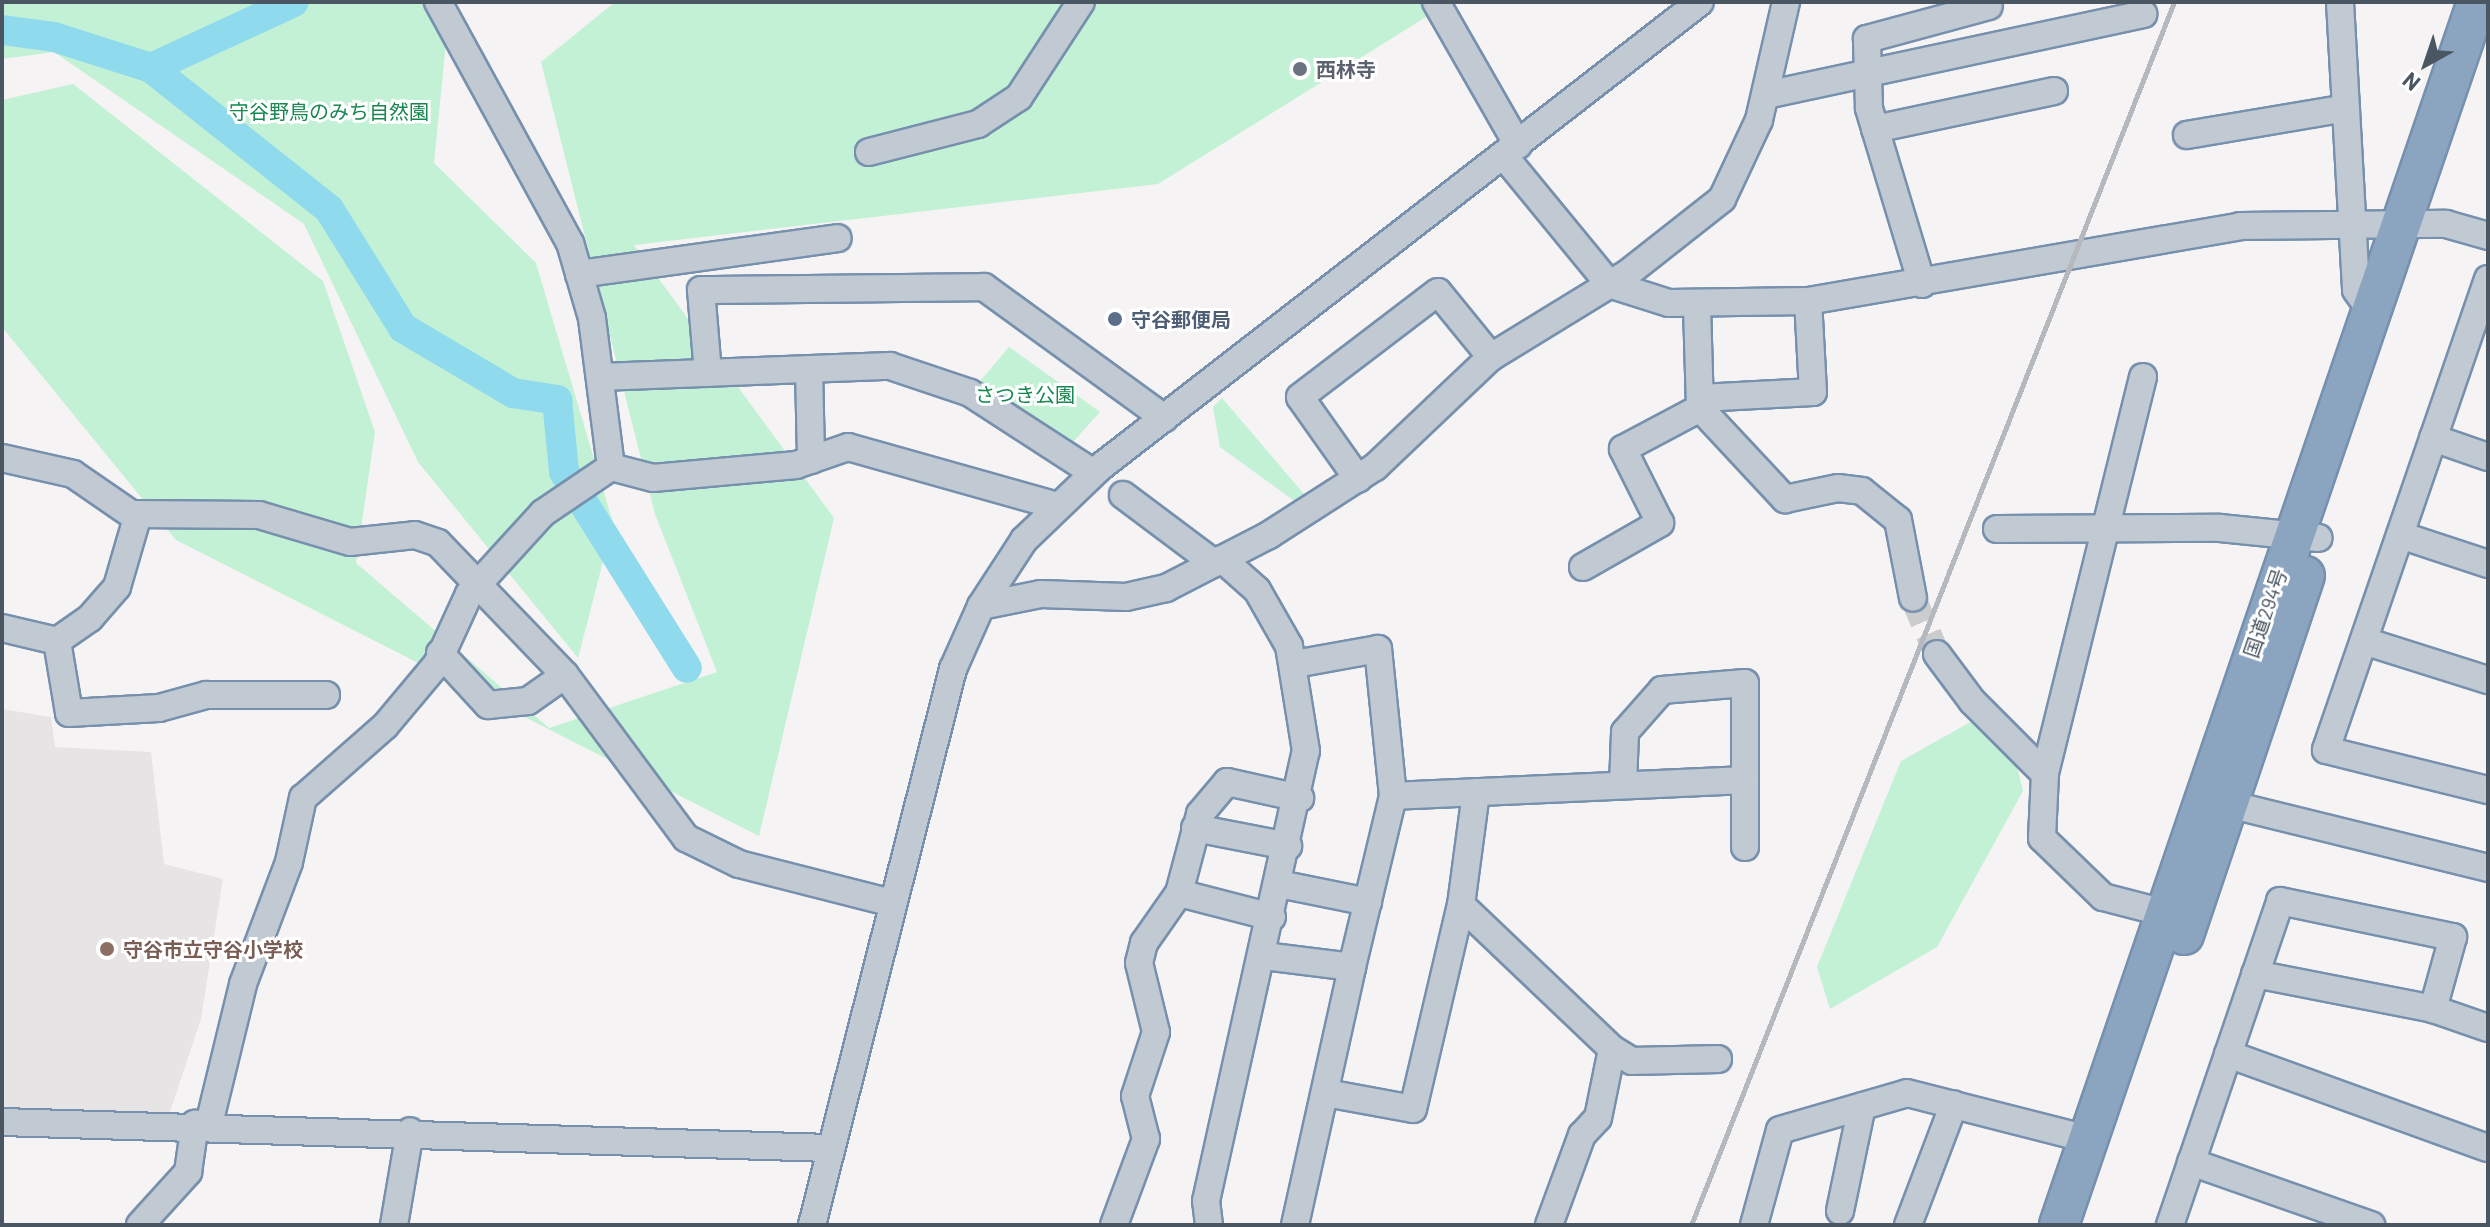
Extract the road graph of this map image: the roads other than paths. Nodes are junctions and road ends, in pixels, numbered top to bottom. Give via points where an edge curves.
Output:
1 (438, 2) edge
2 (1081, 2) edge
3 (1436, 2) edge
4 (1700, 2) edge
5 (1786, 2) edge
6 (2340, 2) edge
7 (2477, 2) edge
8 (1989, 4) edge
9 (2143, 14) dead end
10 (2488, 36) edge
11 (1993, 47) junction
12 (1868, 74) junction
13 (2054, 91) dead end
14 (1766, 95) junction
15 (2346, 108) junction
16 (1875, 129) junction
17 (2187, 135) dead end
18 (1511, 150) junction
19 (869, 152) dead end
20 (2411, 225) junction
21 (2354, 228) junction
22 (2488, 236) edge
23 (838, 238) dead end
24 (579, 274) junction
25 (2488, 279) edge
26 (1609, 284) junction
27 (1922, 284) junction
28 (1808, 301) junction
29 (1697, 304) junction
30 (2370, 309) junction
31 (2478, 340) edge
32 (1491, 357) junction
33 (809, 369) junction
34 (708, 373) junction
35 (600, 377) junction
36 (2143, 377) dead end
37 (1700, 403) junction
38 (1164, 418) junction
39 (2433, 438) junction
40 (2488, 457) edge
41 (2, 458) edge
42 (811, 460) junction
43 (611, 467) junction
44 (1092, 472) dead end
45 (1358, 479) junction
46 (1123, 495) dead end
47 (1055, 505) junction
48 (134, 514) junction
49 (2108, 528) junction
50 (1997, 529) dead end
51 (2306, 534) junction
52 (2400, 535) junction
53 (1218, 561) junction
54 (2488, 564) edge
55 (1583, 567) dead end
56 (478, 586) junction
57 (1913, 598) tunnel mouth
58 (981, 606) junction
59 (2, 628) edge
60 (57, 641) junction
61 (2364, 641) junction
62 (440, 653) junction
63 (1937, 654) tunnel mouth
64 (1295, 664) junction
65 (565, 675) junction
66 (2488, 680) edge
67 (326, 695) dead end
68 (2045, 774) junction
69 (1745, 780) junction
70 (1623, 785) junction
71 (2488, 790) edge
72 (1476, 792) junction
73 (1393, 796) junction
74 (1300, 798) junction
75 (2214, 801) junction
76 (1195, 828) junction
77 (1288, 846) junction
78 (1745, 847) dead end
79 (2488, 868) edge
80 (1279, 884) junction
81 (1179, 893) junction
82 (1368, 902) junction
83 (892, 903) junction
84 (1461, 905) junction
85 (2165, 913) junction
86 (1272, 917) junction
87 (1264, 956) junction
88 (1352, 967) junction
89 (2255, 974) junction
90 (2433, 1009) junction
91 (2488, 1028) edge
92 (1612, 1049) junction
93 (2228, 1054) junction
94 (1718, 1059) dead end
95 (1326, 1093) junction
96 (1954, 1104) junction
97 (1862, 1106) junction
98 (2, 1122) edge
99 (202, 1124) junction
100 (410, 1131) junction
101 (2088, 1139) junction
102 (828, 1148) junction
103 (2488, 1148) edge
104 (2191, 1162) junction
105 (1840, 1211) dead end
106 (140, 1225) edge
107 (394, 1225) edge
108 (812, 1225) edge
109 (1114, 1225) edge
110 (1209, 1225) edge
111 (1295, 1225) edge
112 (1549, 1225) edge
113 (1754, 1225) edge
114 (1908, 1225) edge
115 (2059, 1225) edge
116 (2085, 1225) edge
117 (2170, 1225) edge
118 (2371, 1225) edge

1 - 24 street via 570,243
2 - 19 street via 1019,97 965,129
3 - 18 street
4 - 18 street
5 - 14 street
6 - 15 street
7 - 20 highway, 国道294号
8 - 11 street
8 - 12 street via 1867,39
9 - 11 street
10 - 20 highway, 国道294号
11 - 12 street
12 - 14 street
12 - 16 street
13 - 16 street
14 - 26 street via 1741,170 1722,199
15 - 17 street
15 - 21 street
16 - 27 street
18 - 26 street
18 - 38 street
20 - 21 street
20 - 22 street
20 - 30 highway, 国道294号
20 - 51 highway, 国道294号
21 - 27 street via 2240,226
21 - 30 street via 2356,290
23 - 24 street
24 - 35 street
25 - 31 street
26 - 29 street
26 - 32 street
27 - 28 street
28 - 29 street
28 - 37 street via 1813,392
29 - 37 street
30 - 51 highway, 国道294号
31 - 39 street
32 - 45 street
32 - 45 street via 1438,292 1300,397
33 - 34 street
33 - 42 street
33 - 44 street via 890,366 970,393
34 - 35 street
34 - 38 street via 701,290 984,287
35 - 43 street
36 - 49 street
37 - 55 street via 1623,449 1660,523
37 - 57 street via 1785,499 1838,488 1862,491 1898,520
38 - 47 street
39 - 40 street
39 - 52 street
41 - 48 street via 73,474
42 - 43 street via 653,478
42 - 47 street via 848,447
43 - 56 street via 543,513
45 - 53 street
46 - 53 street
47 - 58 street
48 - 56 street via 259,515 350,542 415,535 445,548
48 - 60 street via 117,587
49 - 50 street
49 - 51 street
49 - 68 street
51 - 75 highway, 国道294号
52 - 54 street
52 - 61 street
53 - 58 street via 1150,593 1041,594
53 - 64 street via 1274,613
56 - 62 street via 453,615
56 - 65 street
58 - 83 street via 953,669
59 - 60 street
60 - 67 street via 69,713 159,708 206,695
61 - 66 street
61 - 71 street via 2326,750
62 - 65 street via 488,705 528,701
62 - 99 street via 385,726 303,798 289,862 243,984
63 - 68 street via 1972,701
64 - 73 street via 1378,649
64 - 74 street via 1305,712
65 - 83 street via 686,838 739,864
68 - 85 street via 2042,838 2059,860 2103,897
69 - 70 street
69 - 70 street via 1745,683 1662,690 1625,732
69 - 78 street
70 - 72 street
72 - 73 street
72 - 84 street
73 - 82 street
74 - 76 street via 1227,782
74 - 77 street
75 - 79 street
75 - 85 highway, 国道294号
75 - 116 highway, 国道294号
76 - 77 street
76 - 81 street
77 - 80 street
80 - 82 street
80 - 86 street
81 - 86 street
81 - 109 street via 1144,943 1139,963 1156,1032 1135,1096 1146,1139
82 - 88 street
83 - 102 street
84 - 92 street
84 - 95 street via 1413,1109
85 - 101 highway, 国道294号
86 - 87 street
87 - 88 street
87 - 110 street via 1206,1201
88 - 95 street
89 - 90 street
89 - 90 street via 2280,901 2453,937
89 - 93 street
90 - 91 street
92 - 94 street via 1632,1061
92 - 112 street via 1598,1118 1582,1135
93 - 103 street
93 - 104 street
95 - 111 street
96 - 97 street via 1907,1093
96 - 101 street
96 - 114 street
97 - 105 street
97 - 113 street via 1780,1130
98 - 99 street
99 - 100 street
99 - 106 street via 188,1172
100 - 102 street
100 - 107 street
101 - 115 highway, 国道294号
102 - 108 street
104 - 117 street
104 - 118 street

